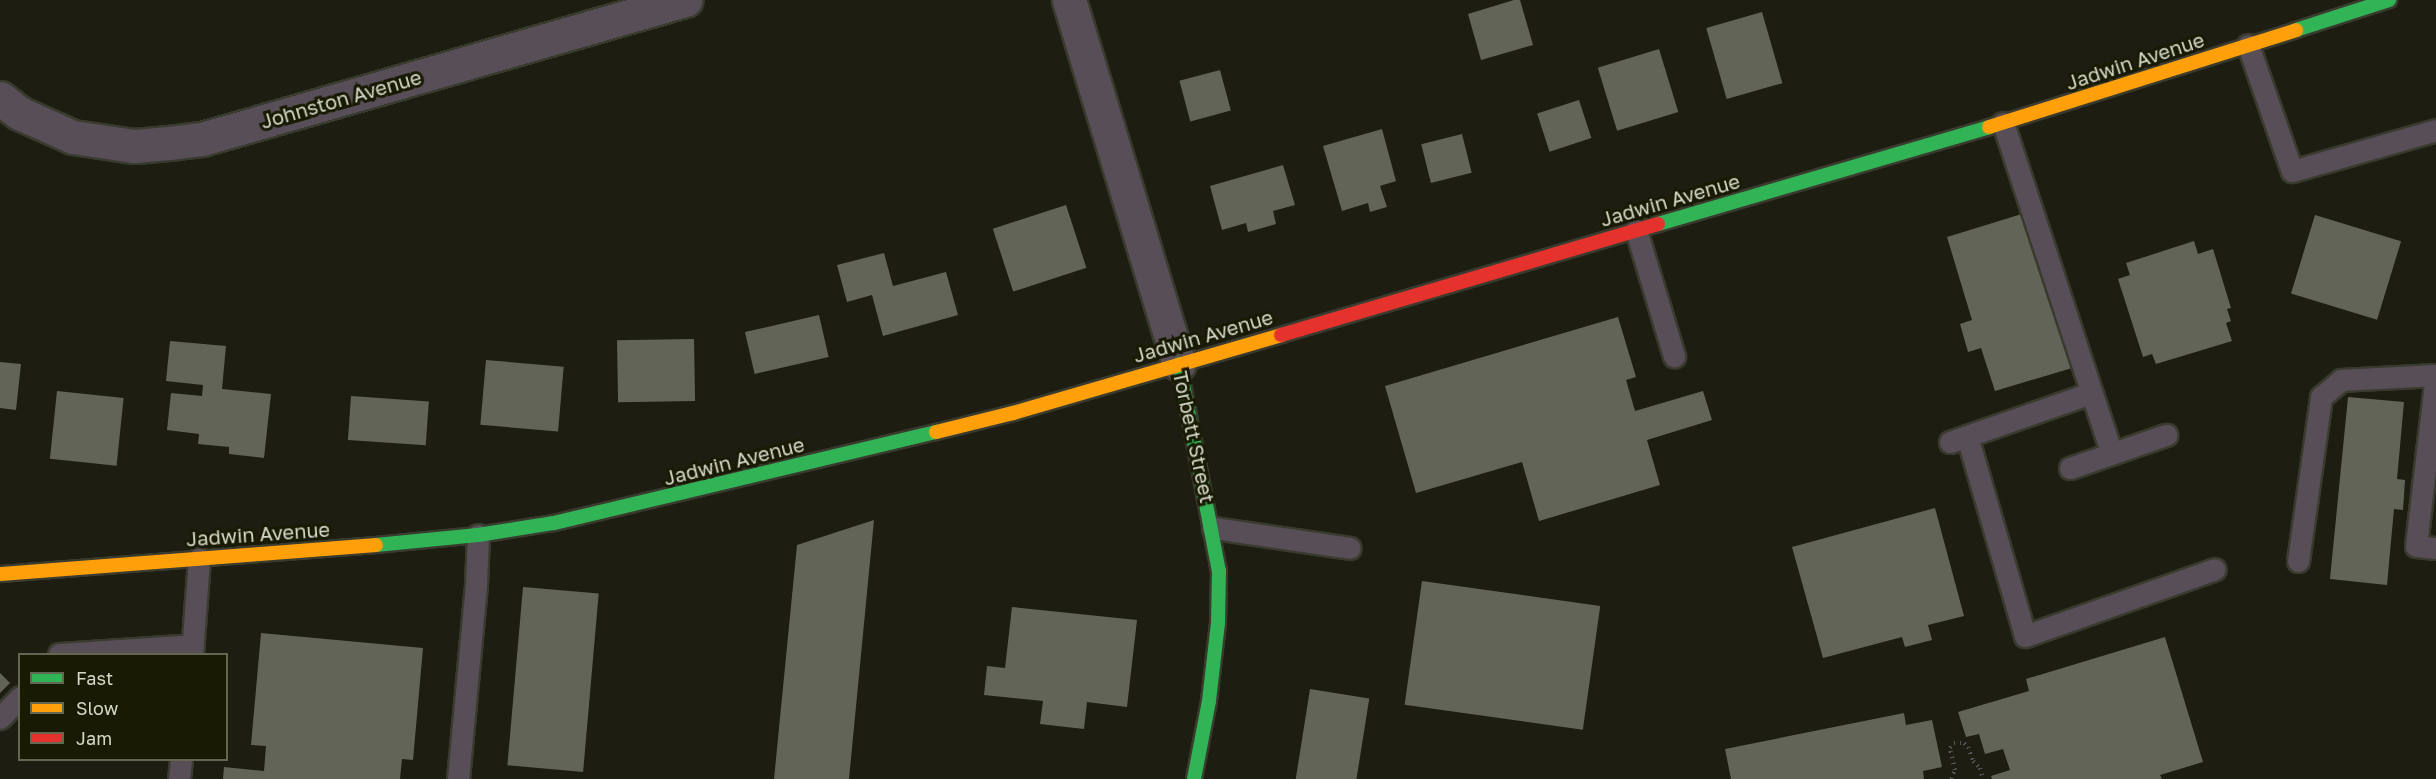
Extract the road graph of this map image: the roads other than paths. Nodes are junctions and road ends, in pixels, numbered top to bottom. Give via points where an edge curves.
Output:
1 (685, 0) edge
2 (1069, 0) edge
3 (2389, 0) edge
4 (2248, 45) junction
5 (0, 98) edge
6 (2003, 123) junction
7 (2436, 130) edge
8 (1636, 230) junction
9 (1674, 356) dead end
10 (1179, 364) junction
11 (2436, 375) edge
12 (2091, 393) junction
13 (2166, 435) dead end
14 (2112, 454) junction
15 (2070, 468) dead end
16 (1213, 528) junction
17 (478, 535) junction
18 (1350, 548) dead end
19 (2436, 548) edge
20 (199, 558) junction
21 (2298, 561) dead end
22 (2215, 569) dead end
23 (0, 574) edge
24 (193, 650) edge
25 (92, 653) edge
26 (18, 699) edge
27 (0, 718) edge
28 (181, 761) edge
29 (178, 779) edge
30 (458, 779) edge
31 (1194, 779) edge

1 - 5 street, Johnston Avenue via 202,139 134,146 74,136 19,113
2 - 10 street, Torbett Street
3 - 4 main road, Jadwin Avenue
4 - 6 main road, Jadwin Avenue
4 - 7 lane via 2292,171
6 - 8 main road, Jadwin Avenue
6 - 12 lane
8 - 9 lane
8 - 10 main road, Jadwin Avenue
10 - 16 main road, Torbett Street
10 - 17 main road, Jadwin Avenue via 1013,413 692,492 554,523
11 - 19 lane via 2416,546
11 - 21 lane via 2341,380 2321,397
12 - 14 lane
12 - 22 lane via 1958,439 2025,636
13 - 14 lane
14 - 15 lane
16 - 18 lane
16 - 31 main road, Torbett Street via 1220,571 1218,623
17 - 20 main road, Jadwin Avenue
17 - 30 lane
20 - 23 main road, Jadwin Avenue
20 - 24 lane
24 - 25 lane
26 - 27 lane
28 - 29 lane

